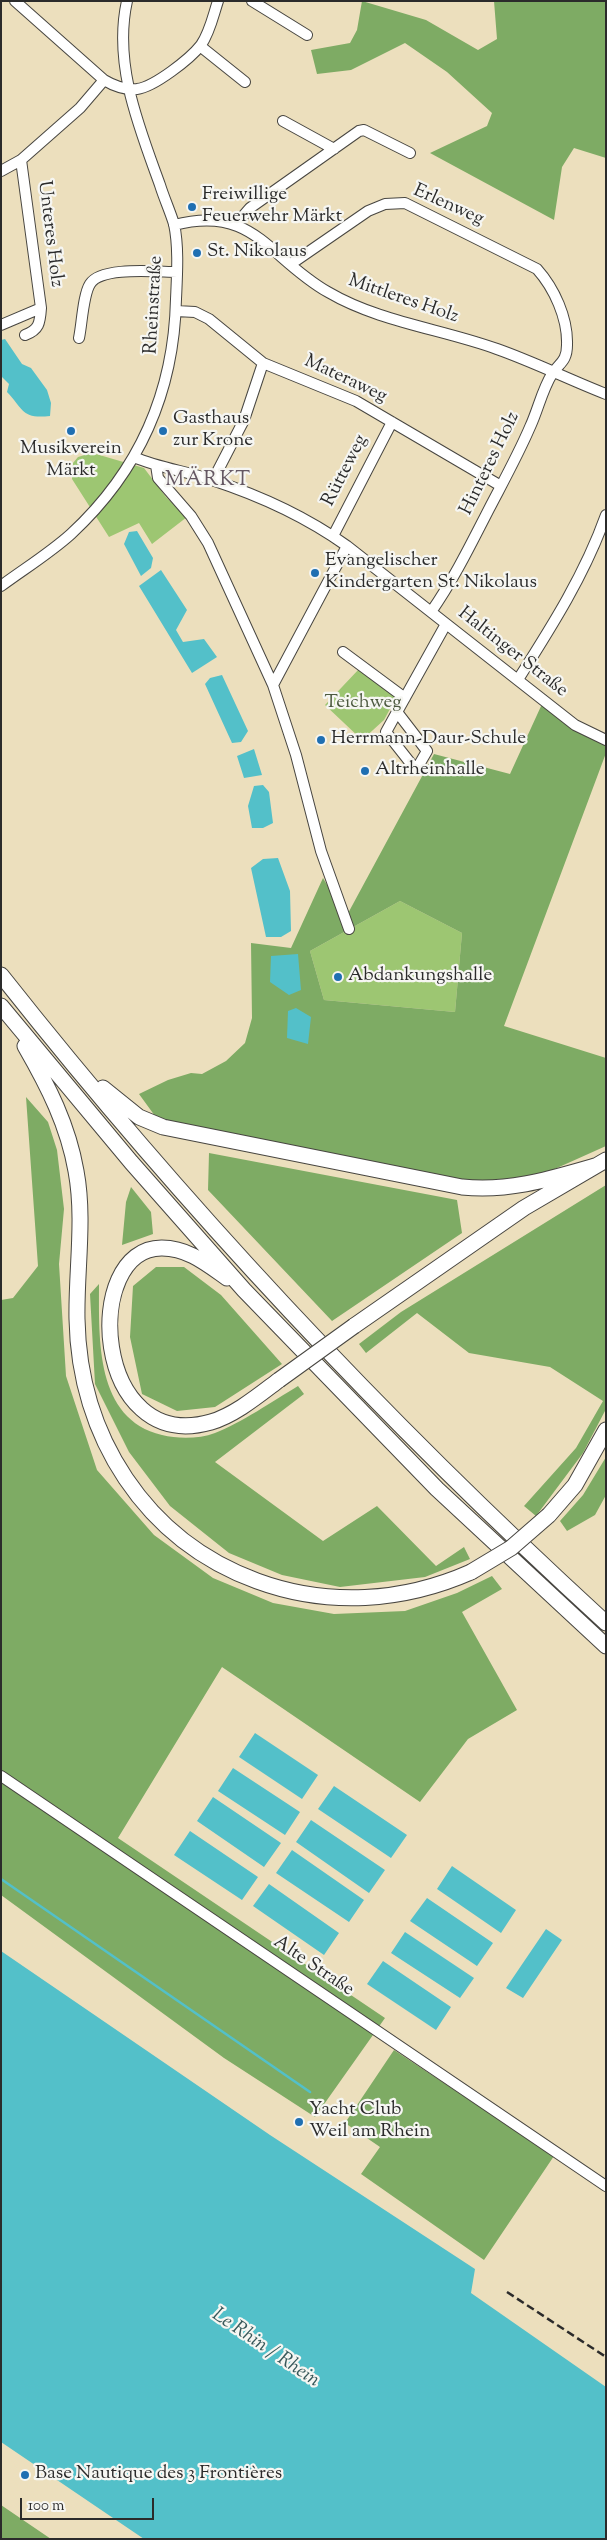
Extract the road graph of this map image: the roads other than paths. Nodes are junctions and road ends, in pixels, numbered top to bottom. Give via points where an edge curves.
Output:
1 (15, 1) edge
2 (127, 1) edge
3 (218, 1) edge
4 (252, 1) edge
5 (306, 35) dead end
6 (200, 46) junction
7 (104, 80) junction
8 (245, 82) dead end
9 (128, 89) junction
10 (283, 122) dead end
11 (334, 149) junction
12 (410, 153) dead end
13 (21, 160) junction
14 (1, 171) edge
15 (236, 223) junction
16 (174, 225) junction
17 (290, 264) junction
18 (177, 272) junction
19 (41, 308) junction
20 (176, 311) junction
21 (1, 325) edge
22 (565, 327) joint
23 (25, 335) dead end
24 (80, 338) dead end
25 (263, 363) junction
26 (552, 372) junction
27 (606, 394) edge
28 (392, 422) junction
29 (134, 456) junction
30 (156, 465) junction
31 (213, 480) junction
32 (501, 486) junction
33 (606, 515) edge
34 (333, 536) junction
35 (347, 546) junction
36 (1, 586) edge
37 (431, 612) junction
38 (446, 624) junction
39 (343, 652) dead end
40 (519, 678) junction
41 (273, 685) junction
42 (405, 698) junction
43 (397, 712) junction
44 (606, 740) edge
45 (350, 929) dead end
46 (1, 975) edge
47 (4, 1010) edge
48 (66, 1056) junction
49 (601, 1163) edge
50 (244, 1290) junction
51 (606, 1430) edge
52 (606, 1623) edge
53 (606, 1646) edge
54 (1, 1776) edge
55 (606, 2186) edge

1 - 7 street
2 - 9 street, Rheinstraße via 124,42
3 - 6 street via 208,33
4 - 5 street
6 - 8 street
6 - 9 street via 148,86
7 - 9 street
7 - 13 street, Unteres Holz via 80,108
9 - 16 street, Rheinstraße via 133,112
10 - 11 street
11 - 12 street via 364,130
11 - 15 street via 250,208
13 - 14 street, Unteres Holz
13 - 19 street, Unteres Holz
15 - 16 street via 197,219
15 - 17 street, Mittleres Holz
16 - 18 street, Rheinstraße
17 - 22 street, Erlenweg via 368,211 385,204 405,203 537,269 556,297
17 - 26 street, Mittleres Holz via 327,292 354,305 497,349
18 - 20 street, Rheinstraße
18 - 24 street via 108,273 94,279 89,286
19 - 21 street
19 - 23 street, Unteres Holz via 40,324 34,332
20 - 25 street, Materaweg via 194,312 209,319
20 - 29 street, Rheinstraße via 173,355 160,398
22 - 26 street, Hinteres Holz via 567,346 562,364
25 - 28 street, Materaweg via 356,401
25 - 31 street via 244,420
26 - 27 street, Mittleres Holz
26 - 32 street, Hinteres Holz
28 - 32 street, Materaweg
28 - 34 street, Rütteweg
29 - 30 street, Haltinger Straße
29 - 36 street, Rheinstraße via 100,504 75,530
30 - 31 street, Haltinger Straße
30 - 41 street via 158,478 191,516 208,543
31 - 34 street, Haltinger Straße via 291,510
32 - 37 street, Hinteres Holz via 452,581
33 - 40 street via 561,612
34 - 35 street, Haltinger Straße
35 - 37 street, Haltinger Straße
35 - 41 street
37 - 38 street, Haltinger Straße
38 - 40 street, Haltinger Straße
38 - 42 street
39 - 42 street
40 - 44 street, Haltinger Straße via 575,724
41 - 45 street via 296,755 321,851
42 - 43 street
43 - 43 street via 386,732 416,770 427,751
46 - 48 highway
47 - 50 highway
47 - 51 highway, bridge via 53,1094 77,1173 77,1320 80,1362 88,1400 114,1461 148,1508 169,1529 213,1561 248,1578 301,1594 361,1599 421,1590 471,1572 511,1548 549,1515 575,1486
48 - 49 highway via 117,1102 140,1117 198,1136 483,1189 523,1186
48 - 52 highway via 148,1154 282,1304 439,1465
49 - 50 highway, bridge via 524,1208 279,1380 212,1422 181,1425 162,1421 136,1405 119,1376 112,1340 113,1295 127,1263 143,1252 161,1248 181,1250
50 - 53 highway via 438,1489
54 - 55 street, Alte Straße

